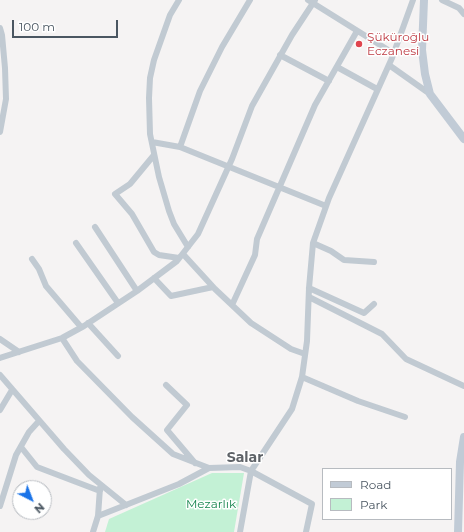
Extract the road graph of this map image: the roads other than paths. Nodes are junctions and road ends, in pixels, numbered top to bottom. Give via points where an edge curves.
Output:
1 (179, 0) edge
2 (250, 0) edge
3 (413, 0) edge
4 (424, 0) edge
5 (442, 0) edge
6 (312, 1) edge
7 (464, 2) edge
8 (459, 8) junction
9 (464, 14) edge
10 (0, 28) edge
11 (357, 31) junction
12 (393, 53) junction
13 (280, 55) junction
14 (388, 65) junction
15 (337, 67) junction
16 (329, 81) junction
17 (378, 89) junction
18 (430, 94) junction
19 (0, 132) edge
20 (464, 139) edge
21 (152, 142) junction
22 (180, 147) junction
23 (154, 155) junction
24 (228, 168) junction
25 (278, 188) junction
26 (326, 206) junction
27 (95, 226) dead end
28 (76, 243) dead end
29 (313, 243) junction
30 (188, 247) junction
31 (181, 256) junction
32 (32, 259) dead end
33 (374, 262) dead end
34 (154, 278) junction
35 (213, 287) junction
36 (309, 288) junction
37 (137, 291) junction
38 (309, 296) junction
39 (118, 303) junction
40 (374, 304) dead end
41 (232, 305) junction
42 (88, 323) junction
43 (81, 327) junction
44 (62, 338) junction
45 (0, 339) edge
46 (19, 352) junction
47 (305, 354) junction
48 (118, 356) dead end
49 (0, 358) edge
50 (0, 375) edge
51 (302, 378) junction
52 (166, 385) dead end
53 (464, 386) edge
54 (12, 390) junction
55 (0, 410) edge
56 (405, 417) dead end
57 (39, 421) junction
58 (464, 437) edge
59 (21, 447) junction
60 (196, 464) junction
61 (209, 468) junction
62 (251, 471) junction
63 (3, 487) edge
64 (100, 488) junction
65 (126, 505) junction
66 (0, 506) edge
67 (98, 516) junction
68 (93, 532) edge
69 (240, 532) edge
70 (306, 532) edge
71 (458, 532) edge

1 - 21 street via 170,15 150,78
2 - 22 street via 200,91
3 - 12 street
4 - 18 street via 422,50
5 - 8 street
6 - 11 street
6 - 13 street
7 - 8 street
8 - 9 street
10 - 19 street via 6,99
11 - 12 street
11 - 15 street
12 - 14 street
13 - 16 street
13 - 24 street via 252,106
14 - 17 street
14 - 18 street
15 - 16 street
15 - 17 street
16 - 25 street via 315,105
17 - 26 street
18 - 20 street
21 - 22 street
21 - 23 street
22 - 24 street
23 - 30 street via 168,211
23 - 31 street via 130,184 115,194 132,214 154,252 159,255
24 - 25 street
24 - 30 street via 198,234
25 - 26 street
25 - 41 street via 257,239 255,255
26 - 29 street
27 - 37 street
28 - 39 street
29 - 33 street via 344,260
29 - 36 street
30 - 31 street
31 - 34 street
31 - 35 street
32 - 43 street via 40,269 46,286
34 - 35 street via 171,296
34 - 37 street
35 - 41 street
36 - 38 street
36 - 40 street via 364,313
37 - 39 street
38 - 47 street
38 - 53 street via 382,334 406,359
39 - 42 street
41 - 47 street via 266,334
42 - 43 street
42 - 48 street
43 - 44 street
44 - 46 street
44 - 60 street via 77,361 132,417 173,454
45 - 46 street
46 - 49 street
47 - 51 street
50 - 54 street
51 - 56 street
51 - 62 street via 292,409
52 - 60 street via 187,405 167,430
54 - 55 street
54 - 57 street
57 - 59 street
57 - 64 street
58 - 71 street via 460,462
59 - 63 street
59 - 64 street via 37,467
60 - 61 street
61 - 62 street via 240,467
61 - 65 street via 179,484
62 - 69 street
62 - 70 street via 312,504
63 - 66 street
64 - 65 street
64 - 67 street
65 - 67 street
67 - 68 street

